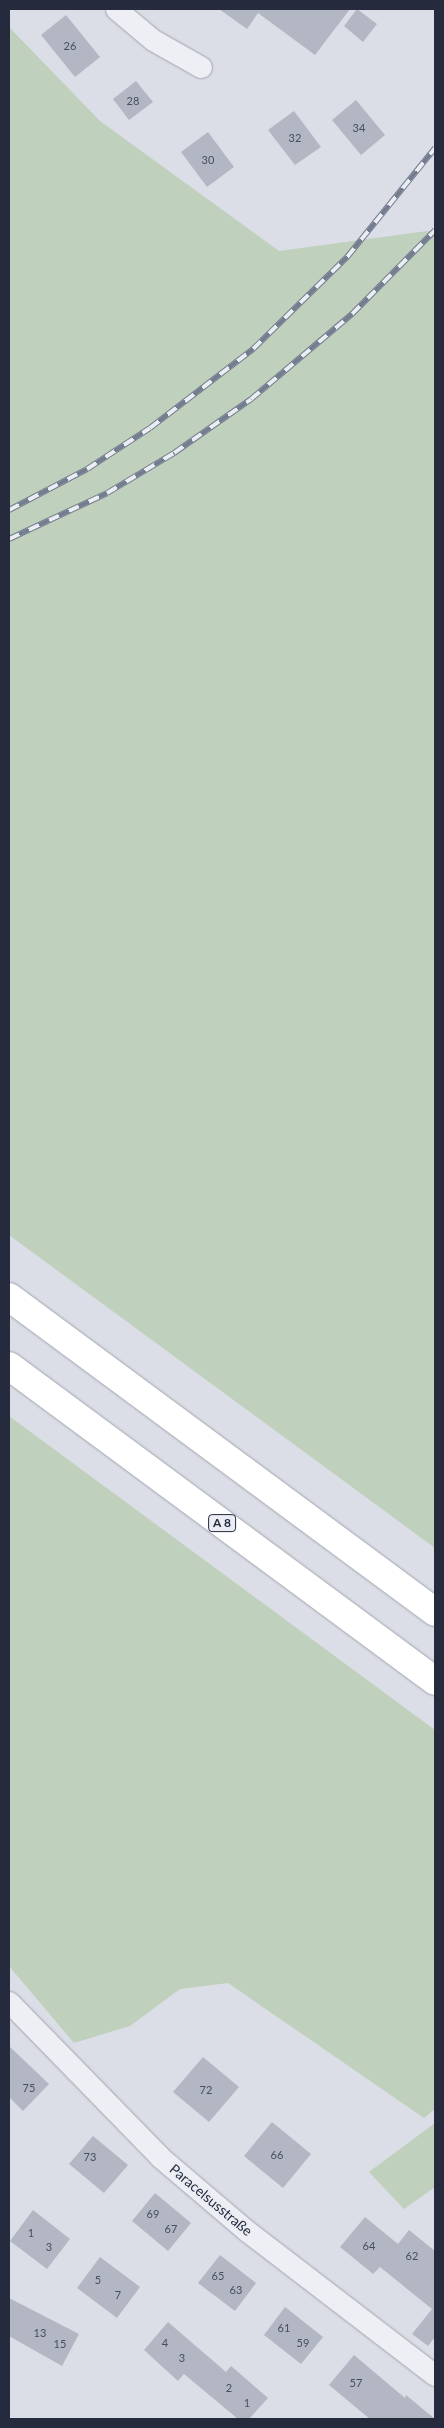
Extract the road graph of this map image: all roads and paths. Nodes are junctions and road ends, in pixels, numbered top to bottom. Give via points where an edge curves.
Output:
1 (116, 9) edge
2 (201, 66) dead end
3 (9, 1297) edge
4 (9, 1366) edge
5 (435, 1612) edge
6 (435, 1681) edge
7 (9, 2002) edge
8 (435, 2375) edge

1 - 2 street via 153,40
3 - 5 highway
4 - 6 highway, A 8
7 - 8 street, Paracelsusstraße via 160,2157 247,2231

